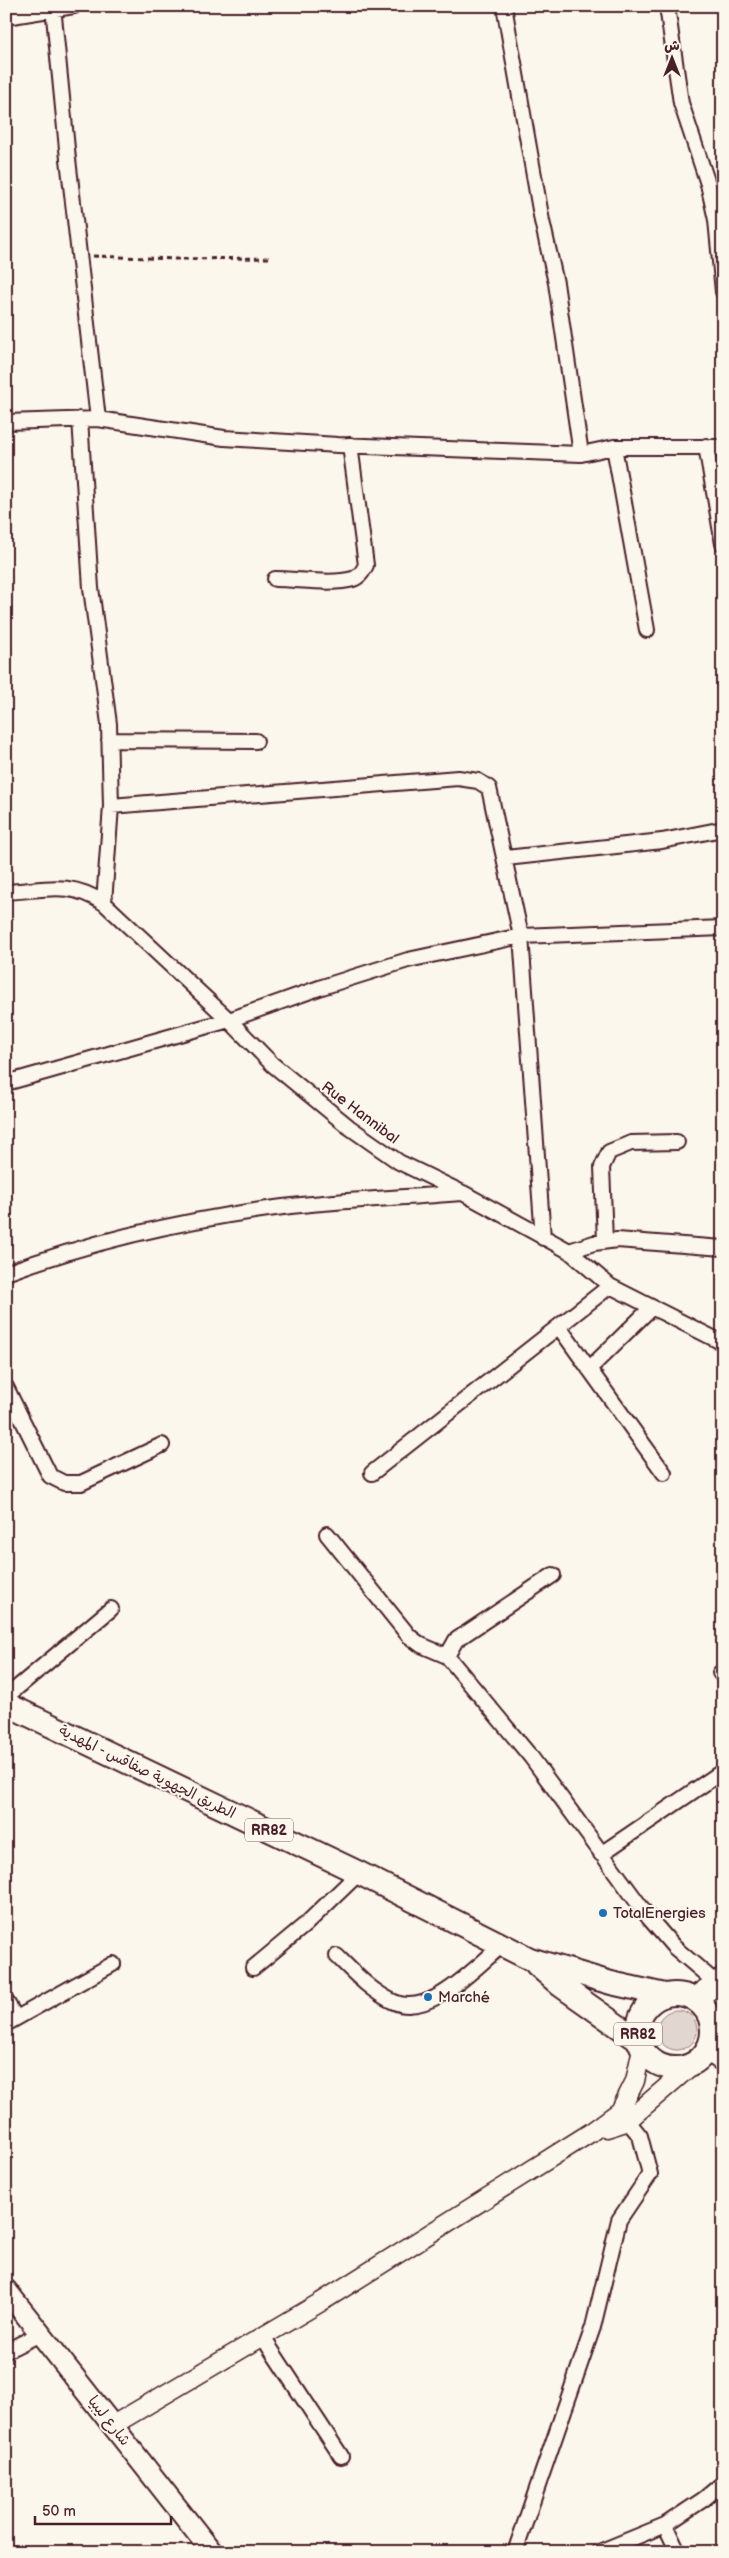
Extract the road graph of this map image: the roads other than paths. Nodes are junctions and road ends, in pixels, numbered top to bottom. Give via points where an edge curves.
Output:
1 (74, 6) edge
2 (504, 6) edge
3 (667, 6) edge
4 (53, 8) edge
5 (6, 17) edge
6 (723, 292) edge
7 (80, 419) junction
8 (98, 419) junction
9 (6, 422) edge
10 (350, 446) junction
11 (706, 446) junction
12 (614, 447) junction
13 (723, 447) edge
14 (581, 454) junction
15 (723, 544) edge
16 (275, 579) dead end
17 (647, 630) dead end
18 (109, 740) junction
19 (256, 740) dead end
20 (111, 806) junction
21 (723, 829) edge
22 (506, 858) junction
23 (6, 892) edge
24 (104, 903) junction
25 (723, 928) edge
26 (521, 936) junction
27 (229, 1020) junction
28 (6, 1083) edge
29 (677, 1142) dead end
30 (463, 1193) junction
31 (544, 1238) junction
32 (605, 1241) junction
33 (723, 1248) edge
34 (569, 1251) junction
35 (6, 1273) edge
36 (610, 1286) junction
37 (651, 1308) junction
38 (559, 1327) junction
39 (723, 1343) edge
40 (589, 1369) junction
41 (6, 1387) edge
42 (162, 1445) dead end
43 (664, 1473) dead end
44 (372, 1474) dead end
45 (327, 1534) dead end
46 (553, 1575) dead end
47 (111, 1609) dead end
48 (447, 1656) junction
49 (6, 1697) edge
50 (6, 1704) edge
51 (723, 1772) edge
52 (601, 1854) junction
53 (359, 1873) junction
54 (501, 1946) junction
55 (337, 1956) dead end
56 (530, 1960) junction
57 (113, 1964) dead end
58 (253, 1968) dead end
59 (719, 1981) edge
60 (665, 1995) junction
61 (694, 1999) junction
62 (6, 2001) edge
63 (11, 2021) edge
64 (640, 2045) junction
65 (713, 2047) edge
66 (623, 2116) junction
67 (6, 2290) edge
68 (40, 2334) junction
69 (262, 2336) junction
70 (6, 2351) edge
71 (113, 2425) junction
72 (341, 2456) dead end
73 (723, 2483) edge
74 (665, 2525) junction
75 (212, 2552) edge
76 (515, 2552) edge
77 (599, 2552) edge
78 (678, 2552) edge

1 - 4 street
2 - 14 street via 556,283
3 - 6 street via 681,103 708,184 716,220
4 - 5 street
4 - 8 street
7 - 8 street
7 - 9 street
7 - 18 street via 91,588
8 - 10 street via 224,438
10 - 14 street
10 - 16 street via 366,565 362,574 355,579
11 - 12 street
11 - 13 street
11 - 15 street
12 - 14 street
12 - 17 street
18 - 19 street
18 - 20 street
20 - 22 street via 458,778 478,781 489,788
20 - 24 street
21 - 22 street via 662,841
22 - 26 street
23 - 24 street, Rue Hannibal via 62,888 86,891
24 - 27 street, Rue Hannibal
25 - 26 street
26 - 27 street via 408,960
26 - 31 street
27 - 28 street
27 - 30 street, Rue Hannibal via 272,1064 348,1127 399,1162
29 - 32 street via 631,1143 609,1152 602,1167
30 - 31 street, Rue Hannibal
30 - 35 street via 284,1207 191,1222 112,1239
31 - 34 street, Rue Hannibal
32 - 33 street
32 - 34 street
34 - 36 street, Rue Hannibal
36 - 37 street, Rue Hannibal
36 - 38 street
37 - 39 street, Rue Hannibal
37 - 40 street
38 - 40 street
38 - 44 street
40 - 43 street
41 - 42 street via 50,1476 64,1483 82,1483
45 - 48 street via 409,1636
46 - 48 street via 456,1640
47 - 49 street
48 - 52 street via 531,1756
50 - 53 main road, الطريق الجهوية صفاقس - المهدية / RR82
51 - 52 street
52 - 59 street via 674,1947
53 - 54 main road, الطريق الجهوية صفاقس - المهدية / RR82
53 - 58 street via 306,1924
54 - 55 street via 443,1995 415,2004 395,2003 371,1988
54 - 56 main road, الطريق الجهوية صفاقس - المهدية / RR82
56 - 60 main road, الطريق الجهوية صفاقس - المهدية / RR82
56 - 64 main road, الطريق الجهوية صفاقس - المهدية / RR82
57 - 63 street
59 - 61 main road
60 - 61 main road, RR82 via 680,1994
60 - 64 main road, RR82 via 643,2013 638,2032
61 - 65 main road via 709,2014
62 - 63 street
64 - 65 main road, RR82 via 651,2060 664,2067 678,2068
64 - 66 street via 635,2081
65 - 66 street
66 - 69 street via 590,2133
66 - 76 street via 640,2136 650,2174 619,2220 593,2328
67 - 68 main road, شارع ليبيا
68 - 70 street
68 - 71 main road, شارع ليبيا
69 - 71 street
69 - 72 street
71 - 75 main road, شارع ليبيا
73 - 74 street
74 - 77 street
74 - 78 street

